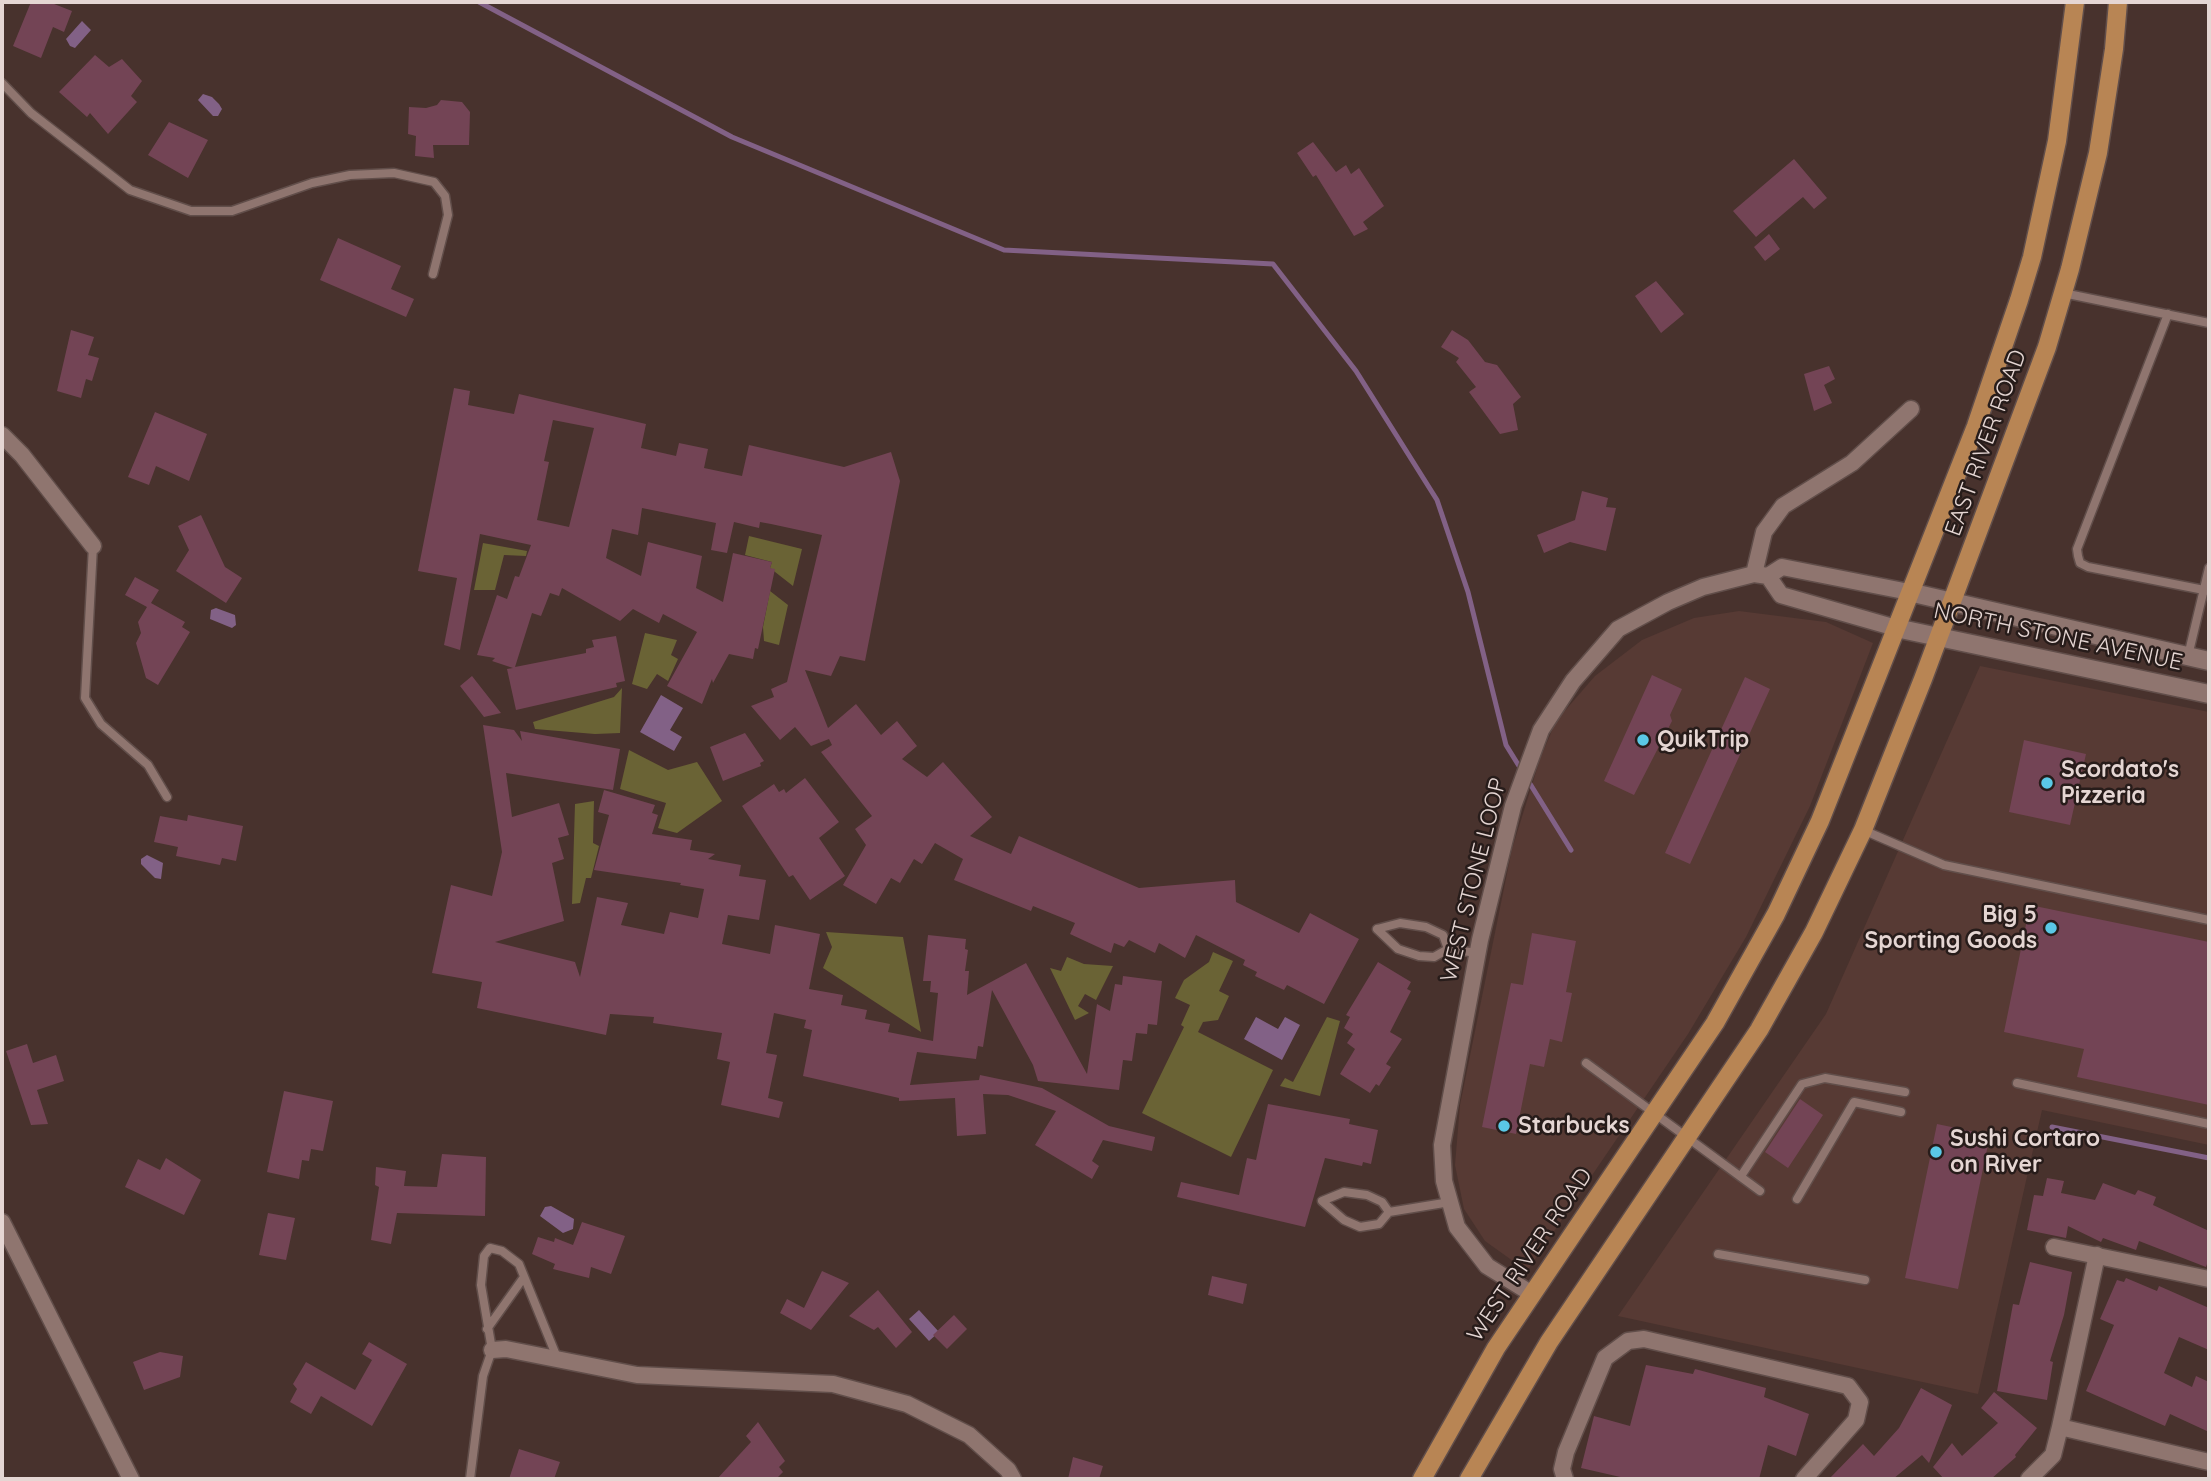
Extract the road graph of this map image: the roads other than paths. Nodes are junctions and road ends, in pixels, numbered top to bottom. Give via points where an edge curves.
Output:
1 (2076, 2) edge
2 (2118, 2) edge
3 (2, 83) edge
4 (433, 274) dead end
5 (2063, 293) junction
6 (2168, 314) junction
7 (2209, 323) edge
8 (1911, 409) dead end
9 (2, 435) edge
10 (93, 545) joint
11 (2209, 568) edge
12 (1761, 575) junction
13 (2207, 591) edge
14 (1909, 592) junction
15 (1952, 603) junction
16 (1896, 628) junction
17 (1939, 636) junction
18 (2188, 656) junction
19 (2209, 661) edge
20 (2209, 694) edge
21 (167, 797) dead end
22 (1863, 830) junction
23 (1793, 881) joint
24 (2209, 920) edge
25 (1448, 949) junction
26 (1478, 953) junction
27 (1586, 1063) dead end
28 (2017, 1083) dead end
29 (1905, 1092) dead end
30 (1901, 1112) dead end
31 (1656, 1113) junction
32 (2209, 1124) edge
33 (1689, 1136) junction
34 (1741, 1176) junction
35 (1760, 1191) dead end
36 (1797, 1199) dead end
37 (1450, 1202) junction
38 (1389, 1212) junction
39 (2, 1222) edge
40 (2054, 1247) dead end
41 (1718, 1254) dead end
42 (2097, 1255) junction
43 (524, 1277) junction
44 (2209, 1279) edge
45 (1865, 1280) dead end
46 (1532, 1294) junction
47 (487, 1329) junction
48 (492, 1350) junction
49 (558, 1360) junction
50 (2060, 1427) junction
51 (2209, 1462) edge
52 (1563, 1474) edge
53 (131, 1479) edge
54 (470, 1479) edge
55 (1013, 1479) edge
56 (1422, 1479) edge
57 (1469, 1479) edge
58 (1804, 1479) edge
59 (2029, 1479) edge

1 - 14 main road, EAST RIVER ROAD via 2057,141 2032,257 1976,426
2 - 5 main road, EAST RIVER ROAD via 2098,153
3 - 4 lane via 31,113 130,190 191,211 232,211 350,175 394,173 435,182 445,196 448,215
5 - 6 lane
5 - 15 main road, EAST RIVER ROAD via 2022,419
6 - 7 lane
6 - 13 lane via 2077,549 2080,563 2088,566
8 - 12 street via 1852,463 1783,506 1764,531
9 - 10 street
10 - 21 lane via 85,698 101,724 148,765
11 - 13 lane
12 - 14 street, WEST STONE LOOP via 1792,568
12 - 16 street via 1781,594
12 - 26 street, WEST STONE LOOP via 1703,587 1618,629 1573,681 1541,730 1516,795
13 - 18 lane
14 - 15 main road, NORTH STONE AVENUE
14 - 16 main road, EAST RIVER ROAD
15 - 17 main road, EAST RIVER ROAD
15 - 18 main road, NORTH STONE AVENUE
16 - 17 main road, NORTH STONE AVENUE
16 - 23 main road, EAST RIVER ROAD
17 - 20 main road, NORTH STONE AVENUE
17 - 22 main road, EAST RIVER ROAD
18 - 19 main road, NORTH STONE AVENUE
22 - 24 lane via 1944,865
22 - 33 main road, EAST RIVER ROAD via 1759,1030
23 - 31 main road, WEST RIVER ROAD via 1740,980
25 - 25 lane via 1443,935 1426,927 1400,923 1377,929 1398,949 1419,956 1434,957
25 - 26 lane
26 - 37 street, WEST STONE LOOP via 1442,1145
27 - 31 lane
28 - 32 lane
29 - 34 lane via 1825,1078 1802,1084
30 - 36 lane via 1854,1102
31 - 33 lane
31 - 46 main road, WEST RIVER ROAD
33 - 34 lane
33 - 57 main road via 1549,1342
34 - 35 lane
37 - 38 lane
37 - 46 street, WEST STONE LOOP via 1457,1227 1487,1266
38 - 38 lane via 1382,1202 1367,1195 1343,1192 1322,1201 1360,1227 1379,1224
39 - 53 street
40 - 42 street
41 - 45 lane
42 - 44 street
42 - 50 street
43 - 47 lane
43 - 47 lane via 519,1264 489,1248 481,1285
43 - 49 lane
46 - 56 main road, WEST RIVER ROAD via 1475,1382
47 - 48 lane
48 - 49 street
48 - 54 lane via 483,1376
49 - 55 street via 637,1375 833,1384 907,1404 969,1434
50 - 51 street
50 - 59 street via 2053,1455
52 - 58 street via 1566,1451 1605,1358 1628,1341 1657,1342 1848,1385 1860,1402 1856,1420

